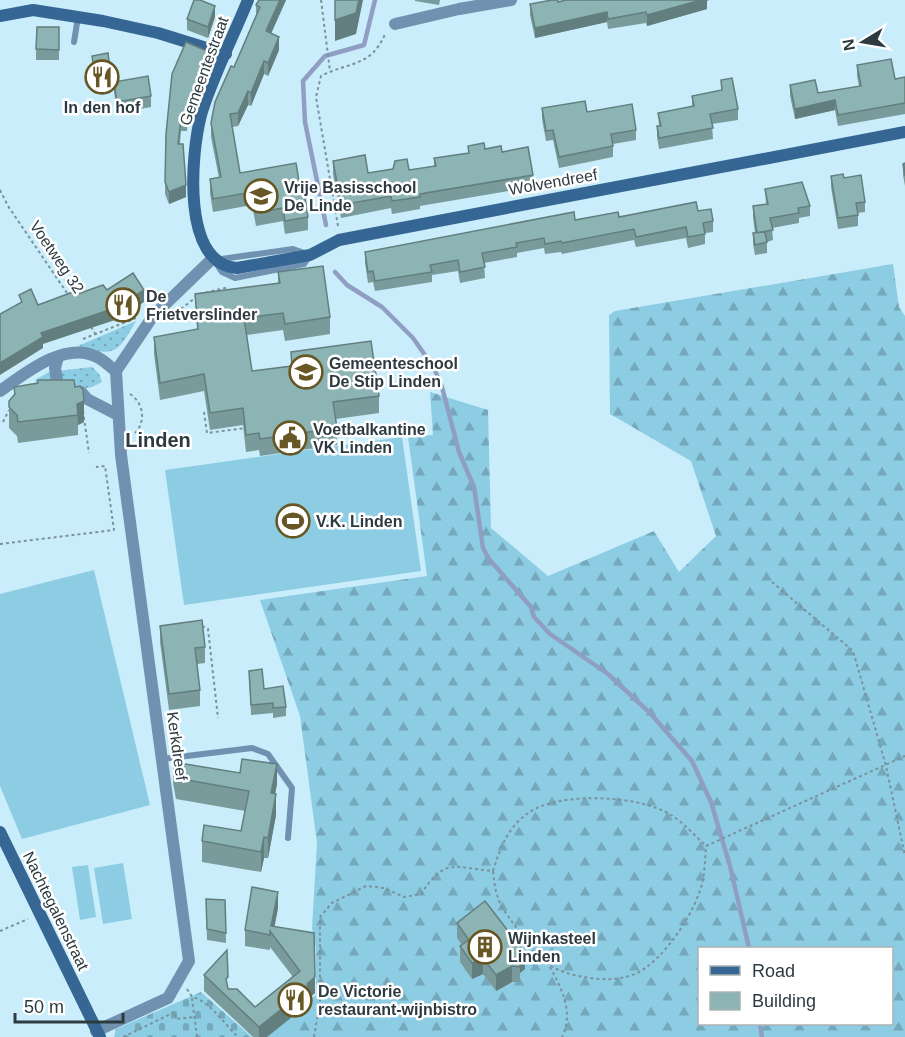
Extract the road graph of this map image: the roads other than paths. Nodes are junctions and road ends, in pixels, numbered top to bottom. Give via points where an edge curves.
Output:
1 (248, 0) edge
2 (511, 0) edge
3 (460, 4) edge
4 (0, 16) edge
5 (78, 17) junction
6 (396, 24) road end
7 (74, 42) dead end
8 (226, 54) junction
9 (905, 132) edge
10 (210, 262) junction
11 (58, 357) junction
12 (116, 372) junction
13 (0, 392) edge
14 (118, 415) junction
15 (162, 759) junction
16 (0, 832) edge
17 (288, 838) dead end
18 (98, 1034) edge

1 - 8 street, Gemeentestraat
2 - 3 street
3 - 6 street
4 - 5 street via 33,10
5 - 7 lane
5 - 8 street via 158,33
8 - 10 street, Gemeentestraat via 202,112 194,152 197,216 201,242
9 - 10 street, Wolvendreef via 339,240 310,255 237,268
10 - 12 street via 153,316
11 - 12 street via 76,353 98,357
11 - 13 street via 33,368
11 - 14 street via 55,368 59,394 81,392
12 - 14 street, Kerkdreef
14 - 15 street, Kerkdreef
15 - 17 lane via 252,748 268,754 292,788
15 - 18 street, Kerkdreef via 189,961 168,998
16 - 18 street, Nachtegalenstraat

